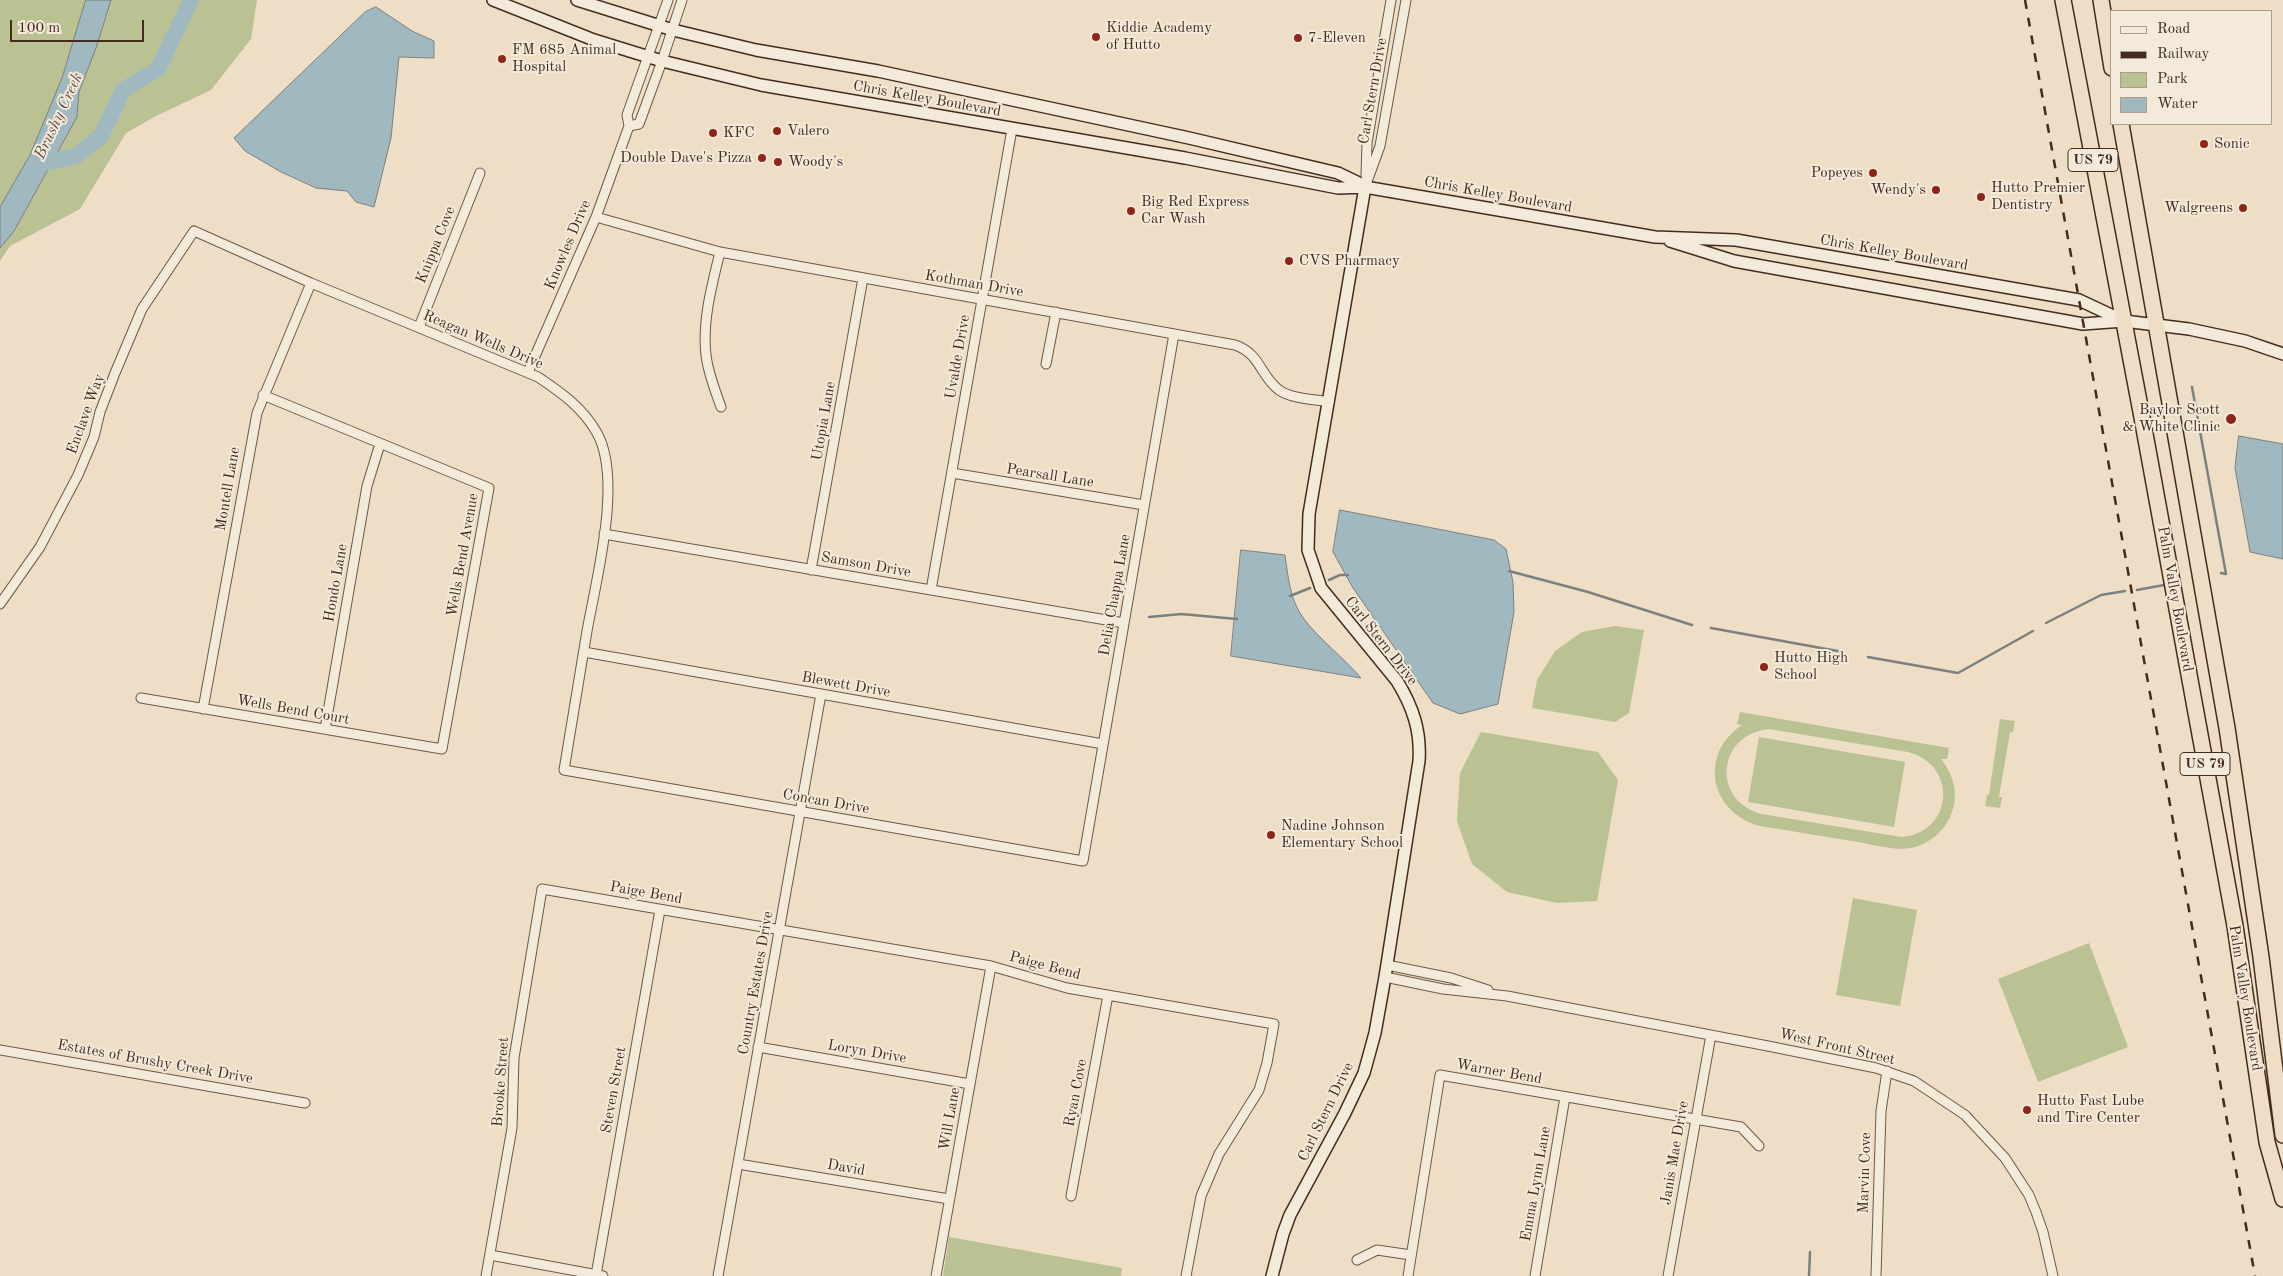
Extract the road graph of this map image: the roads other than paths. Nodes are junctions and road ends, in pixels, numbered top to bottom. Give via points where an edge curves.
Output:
1 (494, 0) edge
2 (577, 0) edge
3 (668, 0) edge
4 (682, 0) edge
5 (1391, 0) edge
6 (1406, 0) edge
7 (2063, 0) edge
8 (2101, 0) edge
9 (660, 26) junction
10 (673, 30) junction
11 (2110, 56) edge
12 (649, 57) junction
13 (662, 61) junction
14 (2121, 125) edge
15 (629, 126) junction
16 (1012, 129) junction
17 (480, 173) dead end
18 (1365, 186) junction
19 (596, 217) junction
20 (194, 231) joint
21 (1655, 237) junction
22 (720, 252) junction
23 (863, 278) junction
24 (312, 283) junction
25 (982, 299) junction
26 (1056, 312) junction
27 (2124, 321) junction
28 (2156, 325) junction
29 (418, 327) junction
30 (1174, 334) junction
31 (2283, 354) edge
32 (1046, 364) dead end
33 (528, 372) junction
34 (263, 395) junction
35 (1329, 402) junction
36 (721, 407) dead end
37 (380, 444) junction
38 (952, 473) junction
39 (1144, 505) junction
40 (604, 534) junction
41 (811, 570) junction
42 (931, 590) junction
43 (0, 604) edge
44 (1124, 623) junction
45 (584, 652) junction
46 (821, 694) junction
47 (141, 698) dead end
48 (204, 709) junction
49 (325, 729) junction
50 (1103, 744) junction
51 (442, 750) joint
52 (564, 770) joint
53 (800, 811) junction
54 (1083, 861) joint
55 (542, 889) joint
56 (660, 910) junction
57 (779, 929) junction
58 (991, 966) junction
59 (1386, 971) junction
60 (1108, 995) junction
61 (1710, 1034) junction
62 (758, 1047) junction
63 (0, 1050) edge
64 (1887, 1071) junction
65 (970, 1084) junction
66 (1565, 1097) junction
67 (305, 1103) dead end
68 (1695, 1119) junction
69 (2283, 1135) edge
70 (1759, 1146) dead end
71 (738, 1164) junction
72 (1071, 1196) dead end
73 (949, 1199) junction
74 (2283, 1199) edge
75 (1411, 1255) junction
76 (490, 1256) junction
77 (1357, 1260) dead end
78 (600, 1275) edge
79 (486, 1276) edge
80 (718, 1276) edge
81 (936, 1276) edge
82 (1186, 1276) edge
83 (1272, 1276) edge
84 (1408, 1276) edge
85 (1535, 1276) edge
86 (1668, 1276) edge
87 (1876, 1276) edge
88 (2053, 1276) edge

1 - 12 main road, Chris Kelley Boulevard via 594,40
2 - 9 main road, Chris Kelley Boulevard
3 - 9 street, Knowles Drive
4 - 10 street, Knowles Drive
5 - 18 street, Carl Stern Drive via 1367,143
6 - 18 street, Carl Stern Drive via 1380,146
7 - 27 highway, Palm Valley Boulevard / US 79
8 - 11 highway
9 - 10 main road, Chris Kelley Boulevard
9 - 12 street, Knowles Drive
10 - 13 street, Knowles Drive
10 - 18 main road, Chris Kelley Boulevard via 756,50 878,71 1189,138 1338,173
12 - 13 main road, Chris Kelley Boulevard
12 - 15 street, Knowles Drive via 627,115
13 - 15 street, Knowles Drive via 639,124
13 - 16 main road, Chris Kelley Boulevard via 761,85
14 - 28 highway, Palm Valley Boulevard / US 79
15 - 19 street, Knowles Drive
16 - 18 main road, Chris Kelley Boulevard via 1338,188
16 - 25 street, Uvalde Drive
17 - 29 street, Knippa Cove
18 - 21 main road, Chris Kelley Boulevard
18 - 35 main road, Carl Stern Drive
19 - 22 street, Kothman Drive
19 - 33 street, Knowles Drive
20 - 24 street, Reagan Wells Drive
20 - 43 street, Enclave Way via 142,309 78,474 40,547
21 - 27 main road, Chris Kelley Boulevard via 1743,263 2083,324
21 - 27 main road, Chris Kelley Boulevard via 1736,240 2079,300
22 - 23 street, Kothman Drive
22 - 36 street via 705,336 711,378
23 - 25 street, Kothman Drive
23 - 41 street, Utopia Lane
24 - 29 street, Reagan Wells Drive
24 - 34 street, Montell Lane
25 - 26 street, Kothman Drive
25 - 38 street, Uvalde Drive
26 - 30 street, Kothman Drive
26 - 32 street
27 - 28 main road, Chris Kelley Boulevard
27 - 74 highway, Palm Valley Boulevard / US 79 via 2235,926 2267,1142
28 - 31 main road, Chris Kelley Boulevard via 2245,341
28 - 69 highway, Palm Valley Boulevard / US 79 via 2227,728
29 - 33 street, Reagan Wells Drive
30 - 35 street, Kothman Drive via 1244,348 1278,390
30 - 39 street, Delia Chappa Lane
33 - 40 street, Reagan Wells Drive via 571,399 598,434 606,458 608,484
34 - 37 street, Wells Bend Avenue
34 - 48 street, Montell Lane via 252,435
35 - 59 main road, Carl Stern Drive via 1309,514 1311,563 1321,588 1401,688 1415,718 1419,740 1419,761
37 - 49 street, Hondo Lane via 367,486
37 - 51 street, Wells Bend Avenue via 489,488
38 - 39 street, Pearsall Lane
38 - 42 street, Uvalde Drive
39 - 44 street, Delia Chappa Lane
40 - 41 street, Samson Drive
40 - 45 street, Reagan Wells Drive
41 - 42 street, Samson Drive
42 - 44 street, Samson Drive
44 - 50 street, Delia Chappa Lane
45 - 46 street, Blewett Drive
45 - 52 street, Reagan Wells Drive
46 - 50 street, Blewett Drive
46 - 53 street, Country Estates Drive
47 - 48 street, Wells Bend Court
48 - 49 street, Wells Bend Court
49 - 51 street, Wells Bend Court
50 - 54 street, Delia Chappa Lane
52 - 53 street, Concan Drive
53 - 54 street, Concan Drive
53 - 57 street, Country Estates Drive
55 - 56 street, Paige Bend
55 - 76 street, Brooke Street via 517,1036 512,1128
56 - 57 street, Paige Bend
56 - 78 street, Steven Street
57 - 58 street, Paige Bend
57 - 62 street, Country Estates Drive
58 - 60 street, Paige Bend via 1068,988
58 - 65 street, Will Lane
59 - 61 street, West Front Street via 1443,989 1508,996
59 - 83 main road, Carl Stern Drive via 1364,1072 1290,1214
60 - 72 street, Ryan Cove
60 - 82 street, Paige Bend via 1274,1024 1259,1090 1219,1154 1201,1196
61 - 64 street, West Front Street
61 - 68 street, Janis Mae Drive
62 - 65 street, Loryn Drive
62 - 71 street, Country Estates Drive
63 - 67 street, Estates of Brushy Creek Drive
64 - 87 street, Marvin Cove via 1881,1111
64 - 88 street, West Front Street via 1914,1081 1960,1111 2006,1158 2036,1212
65 - 73 street, Will Lane
66 - 68 street, Warner Bend
66 - 75 street, Warner Bend via 1440,1075
66 - 85 street, Emma Lynn Lane
68 - 70 street, Warner Bend via 1741,1127
68 - 86 street, Janis Mae Drive
71 - 73 street, David
71 - 80 street, Country Estates Drive
73 - 81 street, Will Lane
75 - 77 street via 1377,1250
75 - 84 street, Warner Bend
76 - 78 street
76 - 79 street, Brooke Street

